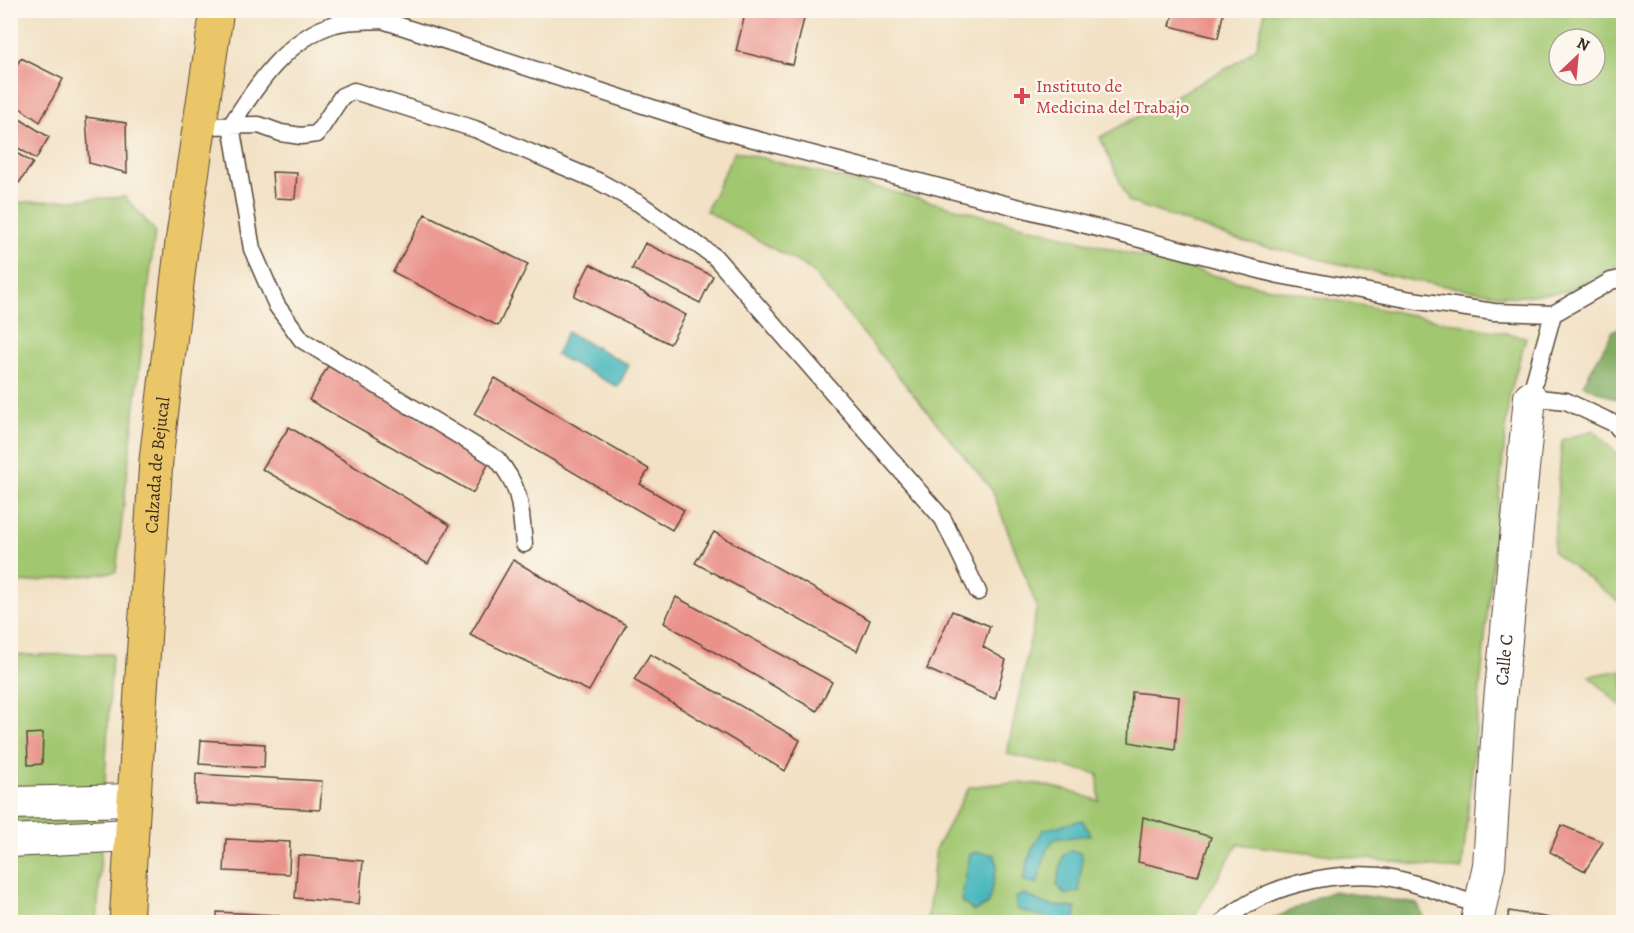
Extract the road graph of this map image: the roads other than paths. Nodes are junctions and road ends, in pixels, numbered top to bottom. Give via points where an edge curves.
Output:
1 (217, 10) edge
2 (231, 125) junction
3 (199, 126) junction
4 (1623, 278) edge
5 (1553, 314) junction
6 (1530, 397) junction
7 (1621, 428) edge
8 (524, 544) dead end
9 (978, 592) dead end
10 (134, 800) junction
11 (10, 803) edge
12 (131, 835) junction
13 (10, 840) edge
14 (1479, 914) edge
15 (126, 922) edge
16 (1223, 922) edge

1 - 3 main road, Calzada de Bejucal
2 - 3 lane
2 - 5 lane via 256,86 295,45 335,24 382,20 723,131 1279,275 1471,309
2 - 8 lane via 252,249 278,306 302,340 324,356 497,459 513,478
2 - 9 lane via 259,125 301,136 317,134 342,96 354,91 475,129 640,204 715,257 846,406 942,519
3 - 10 main road, Calzada de Bejucal via 156,460
4 - 5 lane
5 - 6 lane
6 - 7 lane via 1566,401
6 - 14 street, Calle C via 1499,711 1489,865
10 - 11 street
10 - 12 main road, Calzada de Bejucal
12 - 13 street
12 - 15 main road, Calzada de Bejucal
14 - 16 lane via 1380,876 1323,876 1272,892

